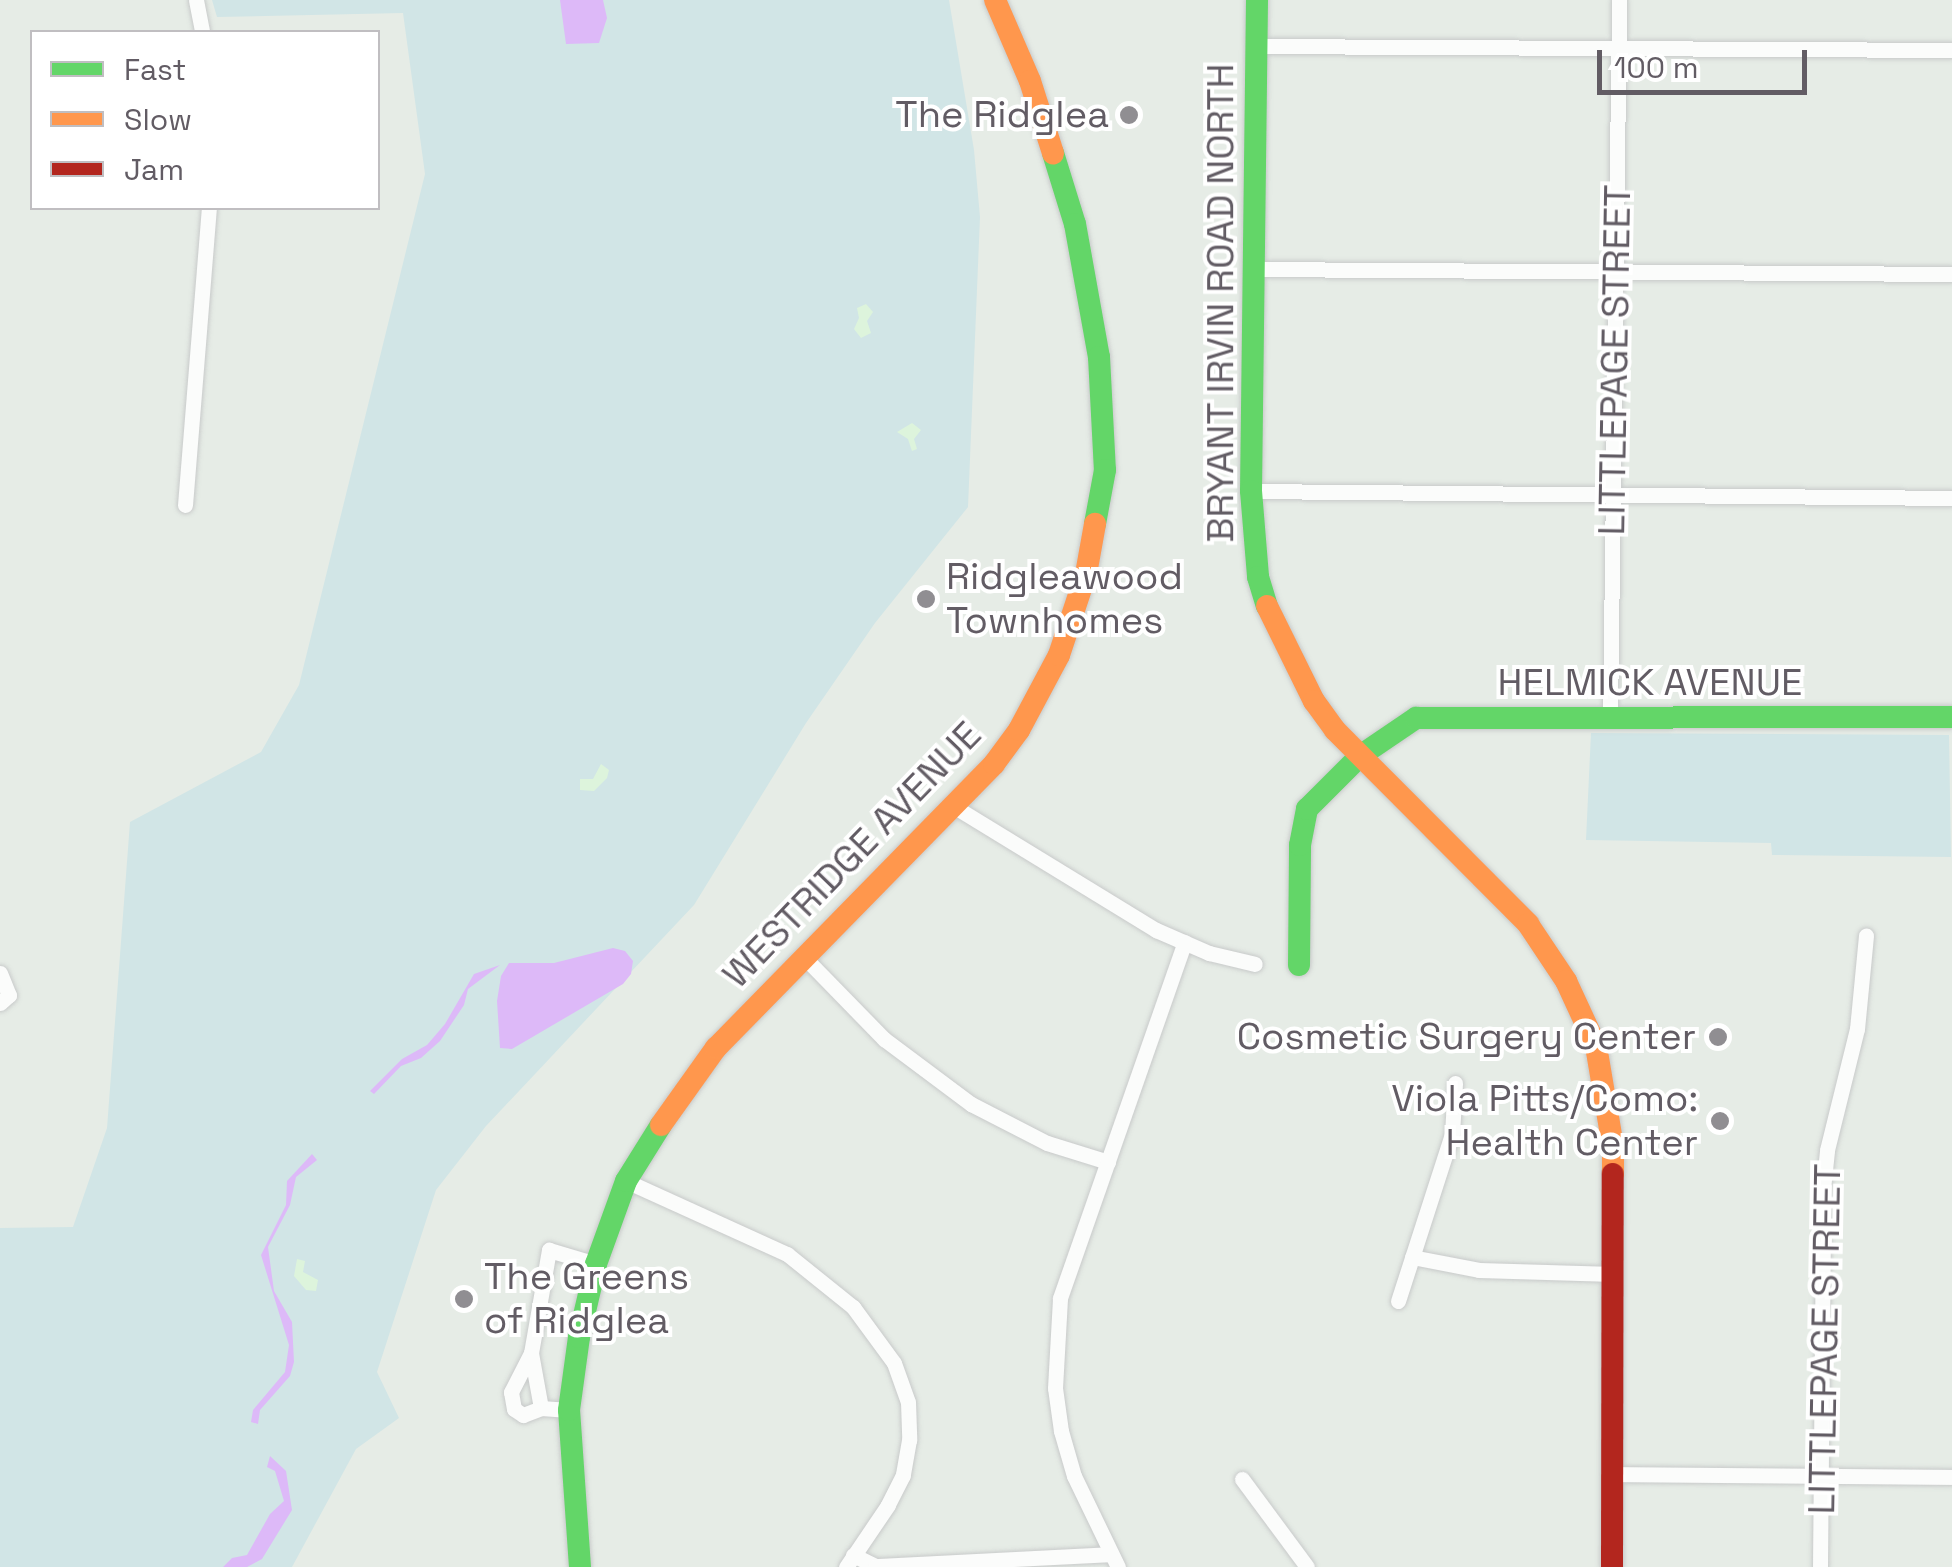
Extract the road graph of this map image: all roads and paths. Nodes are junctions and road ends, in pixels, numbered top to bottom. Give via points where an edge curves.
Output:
1 (196, 0) edge
2 (995, 0) edge
3 (1258, 0) edge
4 (1619, 0) edge
5 (202, 30) edge
6 (1257, 46) junction
7 (1618, 46) junction
8 (1952, 50) edge
9 (209, 210) edge
10 (1253, 269) junction
11 (1616, 269) junction
12 (1952, 274) edge
13 (1252, 491) junction
14 (1613, 494) junction
15 (1952, 498) edge
16 (185, 505) dead end
17 (1952, 717) edge
18 (1610, 720) junction
19 (1360, 756) junction
20 (954, 807) junction
21 (1866, 936) dead end
22 (1184, 942) junction
23 (804, 958) junction
24 (1255, 964) dead end
25 (1299, 966) dead end
26 (0, 973) edge
27 (0, 1003) edge
28 (1454, 1083) dead end
29 (1108, 1162) junction
30 (626, 1181) junction
31 (1412, 1257) junction
32 (596, 1264) junction
33 (1614, 1274) junction
34 (1398, 1301) dead end
35 (527, 1380) junction
36 (541, 1408) junction
37 (569, 1410) junction
38 (1610, 1474) junction
39 (1822, 1477) junction
40 (1952, 1477) edge
41 (1242, 1479) dead end
42 (1115, 1560) edge
43 (849, 1561) edge
44 (580, 1567) edge
45 (1308, 1567) edge
46 (1612, 1567) edge
47 (1820, 1567) edge

1 - 5 street
2 - 20 street, WESTRIDGE AVENUE via 1030,81 1075,224 1104,390 1105,470 1086,574 1059,655 1019,730
3 - 6 street, BRYANT IRVIN ROAD NORTH
4 - 7 street, LITTLEPAGE STREET
6 - 7 street
6 - 10 street, BRYANT IRVIN ROAD NORTH
7 - 8 street
7 - 11 street, LITTLEPAGE STREET
9 - 16 street
10 - 11 street
10 - 13 street, BRYANT IRVIN ROAD NORTH
11 - 12 street
11 - 14 street, LITTLEPAGE STREET
13 - 14 street
13 - 19 street, BRYANT IRVIN ROAD NORTH via 1256,558 1273,626 1314,701
14 - 15 street
14 - 18 street, LITTLEPAGE STREET
17 - 18 street, HELMICK AVENUE
18 - 19 street, HELMICK AVENUE via 1416,718
19 - 25 street, HELMICK AVENUE via 1307,809 1300,845
19 - 33 street, BRYANT IRVIN ROAD NORTH via 1508,902 1566,981 1596,1046 1609,1100
20 - 22 street
20 - 23 street, WESTRIDGE AVENUE
21 - 39 street, LITTLEPAGE STREET via 1857,1029 1824,1178
22 - 24 street
22 - 29 street
23 - 29 street via 884,1039 971,1104 1047,1143
23 - 30 street, WESTRIDGE AVENUE via 716,1048
26 - 27 street via 9,995
28 - 31 street via 1452,1134
29 - 42 street via 1060,1298 1056,1388 1074,1476
30 - 32 street, WESTRIDGE AVENUE
30 - 43 street via 787,1254 853,1308 894,1363 908,1402 902,1475
31 - 33 street via 1479,1270
31 - 34 street
32 - 35 street via 549,1250
32 - 37 street, WESTRIDGE AVENUE
33 - 38 street, BRYANT IRVIN ROAD NORTH
35 - 36 street
35 - 36 street via 511,1392 514,1409 532,1414
36 - 37 street
37 - 44 street, WESTRIDGE AVENUE
38 - 39 street
38 - 46 street, BRYANT IRVIN ROAD NORTH
39 - 40 street
39 - 47 street, LITTLEPAGE STREET
41 - 45 street
42 - 43 street via 876,1566

